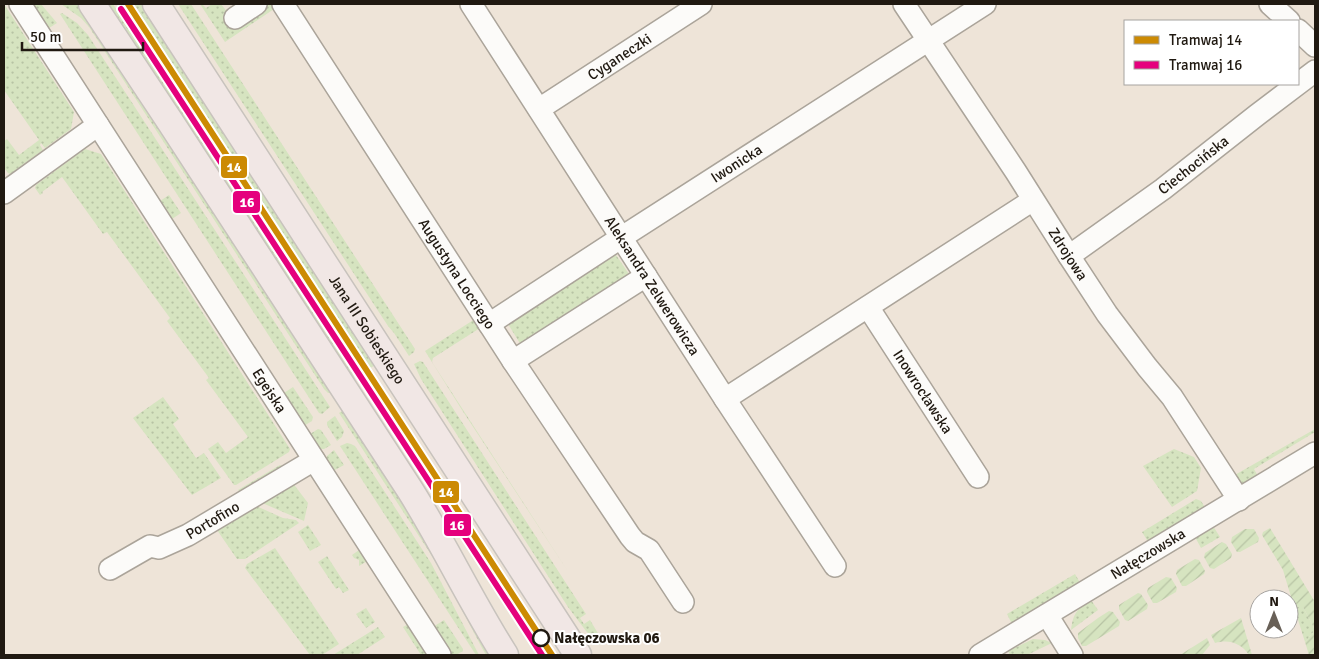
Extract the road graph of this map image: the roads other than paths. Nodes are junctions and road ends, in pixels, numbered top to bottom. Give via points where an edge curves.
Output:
1 (20, 4) edge
2 (92, 4) edge
3 (156, 4) edge
4 (256, 4) edge
5 (283, 4) edge
6 (471, 4) edge
7 (701, 4) edge
8 (904, 4) edge
9 (985, 4) edge
10 (1270, 4) edge
11 (234, 18) dead end
12 (1288, 20) edge
13 (1299, 31) edge
14 (928, 40) junction
15 (1315, 46) edge
16 (1315, 71) edge
17 (1299, 83) edge
18 (1297, 85) edge
19 (539, 109) junction
20 (98, 125) junction
21 (4, 193) edge
22 (1034, 200) junction
23 (622, 237) junction
24 (1069, 256) junction
25 (646, 276) junction
26 (868, 307) junction
27 (489, 324) junction
28 (513, 361) junction
29 (725, 399) junction
30 (1315, 453) edge
31 (314, 460) junction
32 (978, 477) dead end
33 (1239, 500) junction
34 (835, 566) dead end
35 (110, 569) dead end
36 (683, 602) dead end
37 (1047, 615) junction
38 (440, 655) edge
39 (505, 655) edge
40 (578, 655) edge
41 (980, 655) edge
42 (1072, 655) edge

1 - 20 street, Egejska
2 - 39 main road via 410,490
3 - 40 main road, Jana III Sobieskiego
4 - 11 street
5 - 27 street, Augustyna Locciego
6 - 19 street, Aleksandra Zelwerowicza
7 - 19 street, Cyganeczki
8 - 14 street, Zdrojowa
9 - 14 street, Iwonicka
10 - 12 street
13 - 15 street
14 - 22 street, Zdrojowa
14 - 23 street, Iwonicka
16 - 17 street, Ciechocińska
18 - 24 street, Ciechocińska via 1163,189
19 - 23 street, Aleksandra Zelwerowicza
20 - 21 street
20 - 31 street, Egejska
22 - 24 street, Zdrojowa
22 - 26 street
23 - 25 street, Aleksandra Zelwerowicza
23 - 27 street, Iwonicka
24 - 33 street, Zdrojowa via 1107,314 1172,397
25 - 28 street
25 - 29 street, Aleksandra Zelwerowicza
26 - 29 street
26 - 32 street, Inowrocławska
27 - 28 street, Augustyna Locciego
28 - 36 street, Augustyna Locciego via 635,542 649,550
29 - 34 street, Aleksandra Zelwerowicza
30 - 33 street, Nałęczowska
31 - 35 street, Portofino via 188,536 159,548 150,546
31 - 38 street, Egejska
33 - 37 street, Nałęczowska
37 - 41 street, Nałęczowska
37 - 42 street

